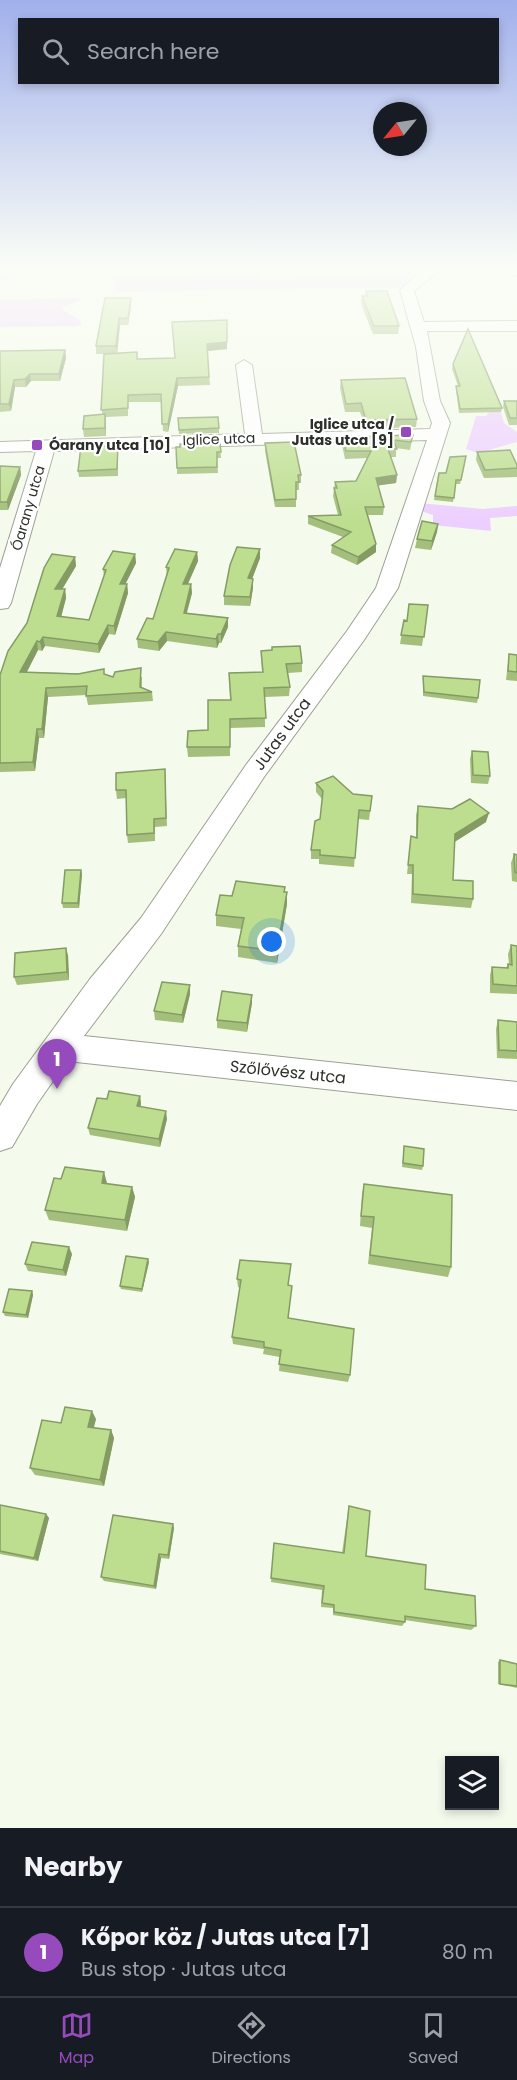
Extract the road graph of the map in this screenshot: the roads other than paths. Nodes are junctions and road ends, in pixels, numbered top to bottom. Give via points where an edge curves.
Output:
1 (423, 352) edge
2 (244, 365) dead end
3 (437, 434) junction
4 (254, 438) junction
5 (0, 447) edge
6 (46, 447) junction
7 (0, 603) edge
8 (60, 1047) junction
9 (517, 1096) edge
10 (0, 1136) edge

1 - 3 street, Jutas utca via 432,401 441,423
2 - 4 street
3 - 4 street, Iglice utca
3 - 8 street, Jutas utca via 387,588 255,771 151,926
4 - 6 street, Iglice utca
5 - 6 street, Iglice utca
6 - 7 street, Óarany utca
8 - 9 street, Szőlővész utca
8 - 10 street, Jutas utca

